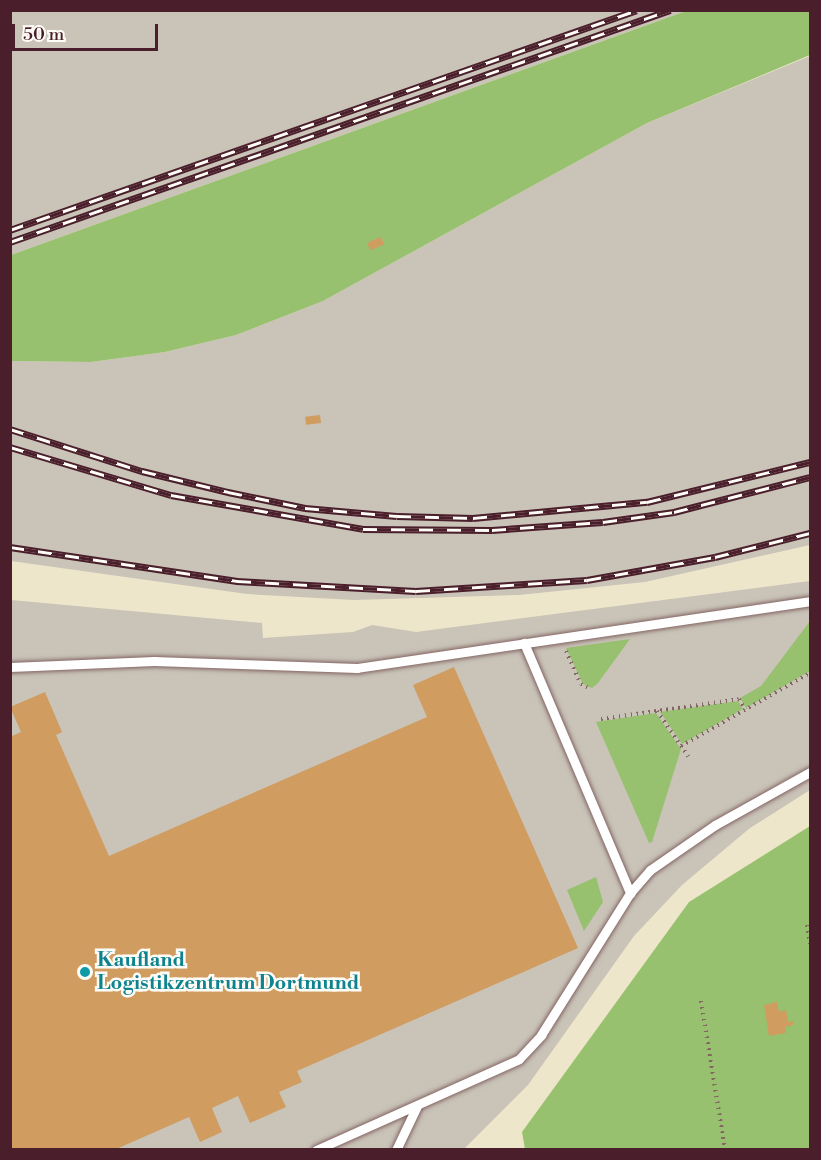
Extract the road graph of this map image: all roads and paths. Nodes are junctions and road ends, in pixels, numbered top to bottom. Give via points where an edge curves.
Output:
1 (810, 601) edge
2 (524, 644) junction
3 (566, 651) dead end
4 (10, 667) edge
5 (810, 673) edge
6 (587, 687) dead end
7 (745, 709) junction
8 (657, 711) junction
9 (601, 719) dead end
10 (681, 746) junction
11 (688, 756) dead end
12 (810, 772) edge
13 (630, 892) junction
14 (807, 926) dead end
15 (810, 944) edge
16 (701, 1001) dead end
17 (417, 1106) junction
18 (316, 1149) edge
19 (396, 1149) edge
20 (725, 1149) edge

1 - 2 lane
2 - 4 lane via 357,668 154,661
2 - 13 lane
3 - 6 path via 581,684
5 - 7 path
7 - 8 path via 740,699
7 - 10 path
8 - 9 path
8 - 10 path
10 - 11 path
12 - 13 lane via 672,851
13 - 17 lane via 541,1035 519,1059
14 - 15 path
16 - 20 path
17 - 18 lane
17 - 19 lane

